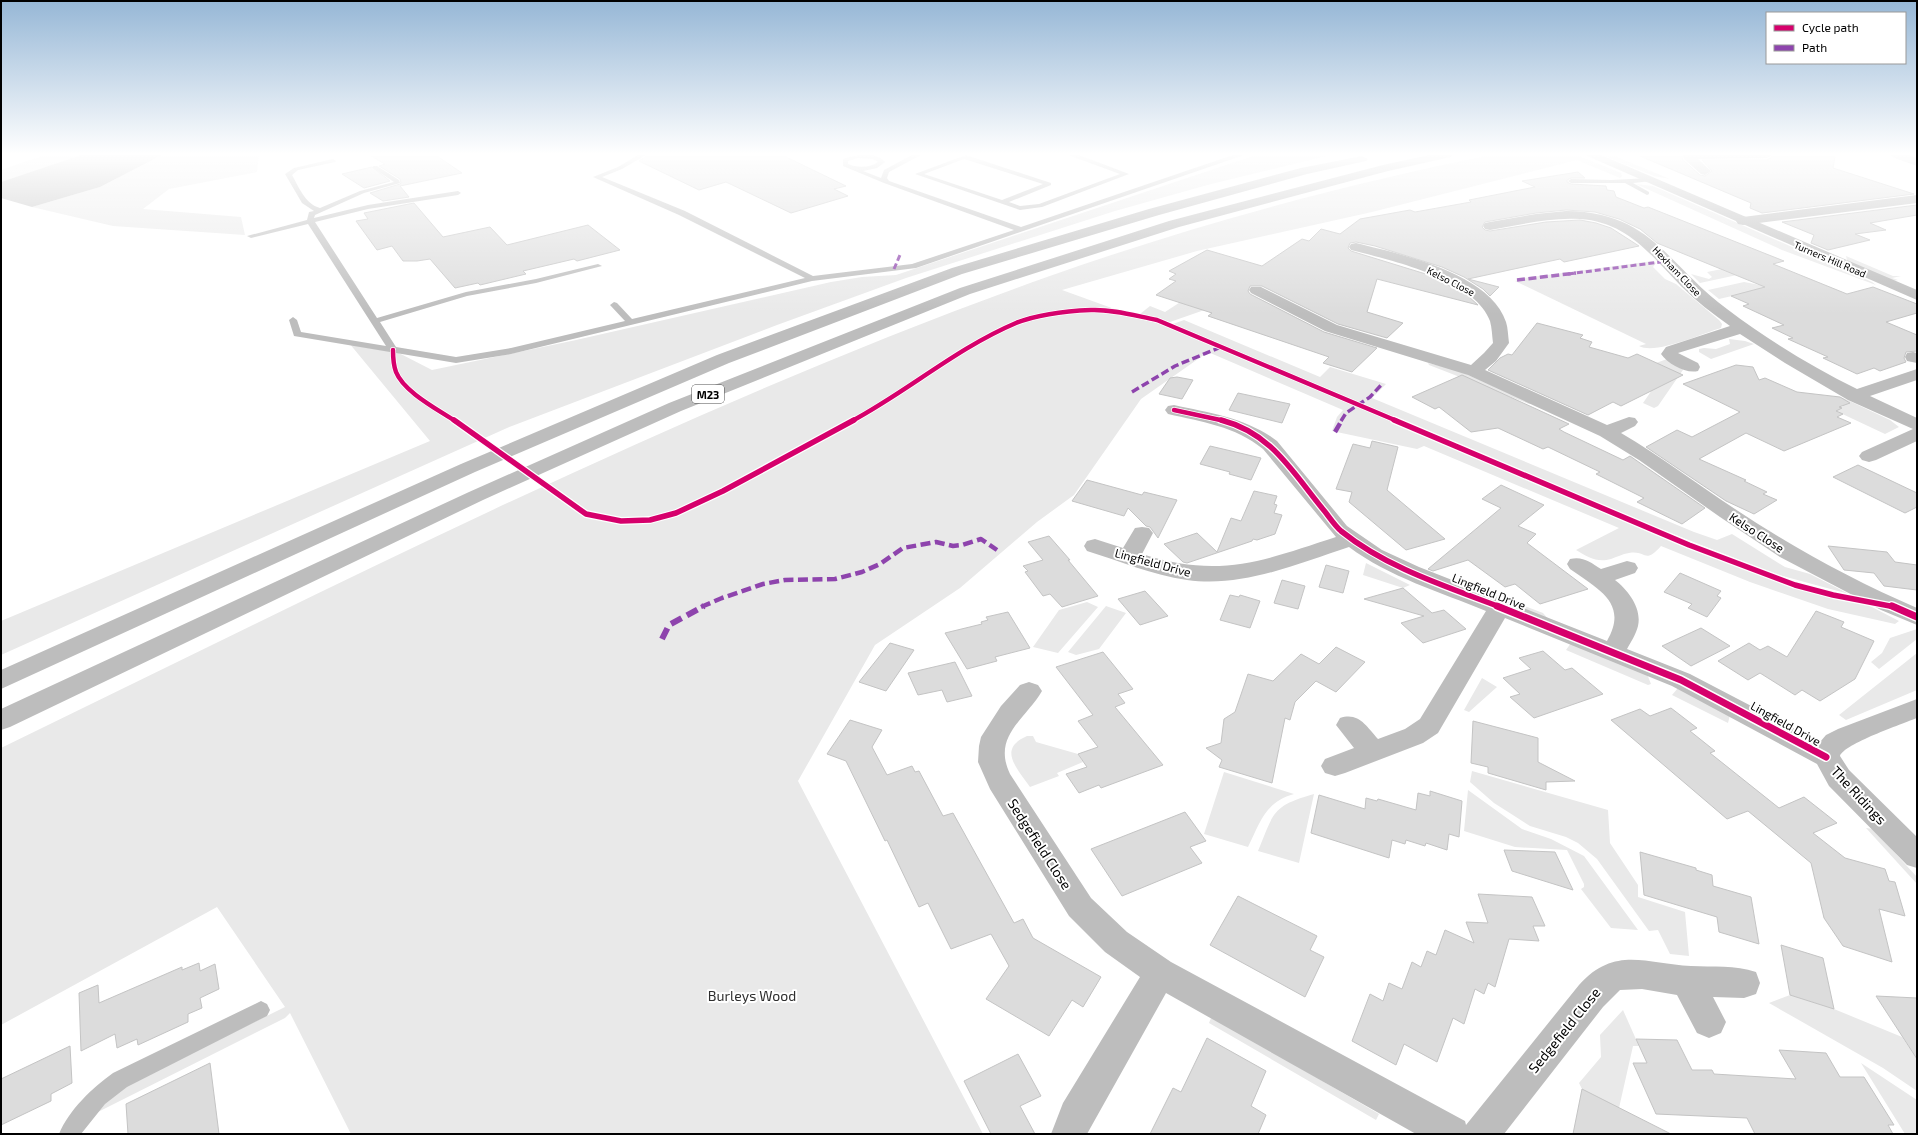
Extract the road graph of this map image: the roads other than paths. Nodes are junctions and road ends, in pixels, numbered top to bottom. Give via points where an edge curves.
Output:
1 (311, 208) edge
2 (325, 208) edge
3 (364, 208) edge
4 (670, 208) edge
5 (960, 208) edge
6 (1088, 208) edge
7 (1172, 208) edge
8 (1233, 208) edge
9 (1707, 208) edge
10 (1846, 208) edge
11 (320, 210) junction
12 (310, 221) junction
13 (1743, 221) junction
14 (1509, 223) junction
15 (1490, 226) dead end
16 (1022, 230) junction
17 (1529, 232) dead end
18 (251, 236) dead end
19 (1362, 253) dead end
20 (598, 266) dead end
21 (812, 279) junction
22 (1482, 281) dead end
23 (1463, 285) junction
24 (1258, 290) dead end
25 (1917, 295) edge
26 (614, 305) dead end
27 (293, 320) dead end
28 (375, 321) junction
29 (631, 323) junction
30 (1742, 328) junction
31 (393, 350) junction
32 (1412, 353) junction
33 (1692, 367) dead end
34 (1400, 368) dead end
35 (1474, 371) junction
36 (1917, 374) edge
37 (1854, 396) junction
38 (1174, 410) dead end
39 (1629, 422) dead end
40 (1917, 425) edge
41 (1607, 432) junction
42 (1917, 434) edge
43 (1869, 456) dead end
44 (1142, 533) dead end
45 (1350, 538) junction
46 (1096, 546) dead end
47 (1130, 556) junction
48 (1578, 564) dead end
49 (1627, 568) dead end
50 (1598, 578) junction
51 (1499, 608) junction
52 (1917, 617) edge
53 (1614, 652) junction
54 (1, 680) edge
55 (1029, 691) dead end
56 (1917, 708) edge
57 (1, 720) edge
58 (1349, 725) dead end
59 (1373, 751) junction
60 (1826, 757) junction
61 (1335, 766) dead end
62 (1917, 856) edge
63 (1160, 973) junction
64 (1687, 981) junction
65 (1744, 983) dead end
66 (261, 1010) dead end
67 (1709, 1022) dead end
68 (69, 1134) edge
69 (1069, 1134) edge
70 (1452, 1134) edge
71 (1481, 1134) edge

1 - 11 lane
2 - 11 lane
3 - 12 lane
4 - 21 lane
5 - 16 lane
6 - 16 lane
7 - 54 main road, M23 via 957,271 723,359 468,468
8 - 57 main road, M23 via 1174,224 965,291 675,407 476,496
9 - 13 main road, Turners Hill Road
10 - 13 main road
11 - 12 lane via 312,214
12 - 18 lane
12 - 28 lane
13 - 25 main road, Turners Hill Road
14 - 15 main road, Hexham Close
14 - 17 main road
14 - 30 main road, Hexham Close via 1547,215 1568,214 1614,222 1649,242 1682,278
16 - 21 lane via 913,266
19 - 23 main road, Kelso Close via 1422,266
20 - 28 lane via 466,294
21 - 29 lane
22 - 23 main road
23 - 35 main road, Kelso Close via 1488,304 1502,334 1497,349
24 - 32 main road, Kelso Close via 1331,328
26 - 29 lane
27 - 31 lane via 297,334
28 - 31 lane
29 - 31 lane via 511,351 456,360
30 - 33 main road via 1672,350 1669,354
30 - 37 main road, Hexham Close via 1802,367
32 - 34 main road
32 - 35 main road, Kelso Close
35 - 41 main road, Kelso Close
36 - 37 main road
37 - 40 main road, Hexham Close
38 - 45 main road, Lingfield Drive via 1196,423 1233,423 1260,436 1274,449 1330,520
39 - 41 main road
41 - 52 main road, Kelso Close via 1788,552
42 - 43 main road
44 - 47 main road
45 - 47 main road, Lingfield Drive via 1274,564 1237,572 1198,574
45 - 51 main road, Lingfield Drive via 1389,563
46 - 47 main road, Lingfield Drive
48 - 50 main road
49 - 50 main road
50 - 53 main road via 1615,592 1627,610 1627,621
51 - 53 main road, Lingfield Drive
51 - 59 main road, Lingfield Drive via 1429,726 1414,736
53 - 60 main road, Lingfield Drive via 1704,691
55 - 63 main road, Sedgefield Close via 997,732 991,745 993,766 1080,906 1116,942
56 - 60 main road, The Ridings via 1835,742
58 - 59 main road
59 - 61 main road, Lingfield Drive
60 - 62 main road, The Ridings via 1839,778
63 - 69 main road via 1076,1116
63 - 70 main road, Sedgefield Close
64 - 65 main road, Sedgefield Close
64 - 67 main road
64 - 71 main road, Sedgefield Close via 1628,974 1614,977 1602,984
66 - 68 lane via 105,1089

